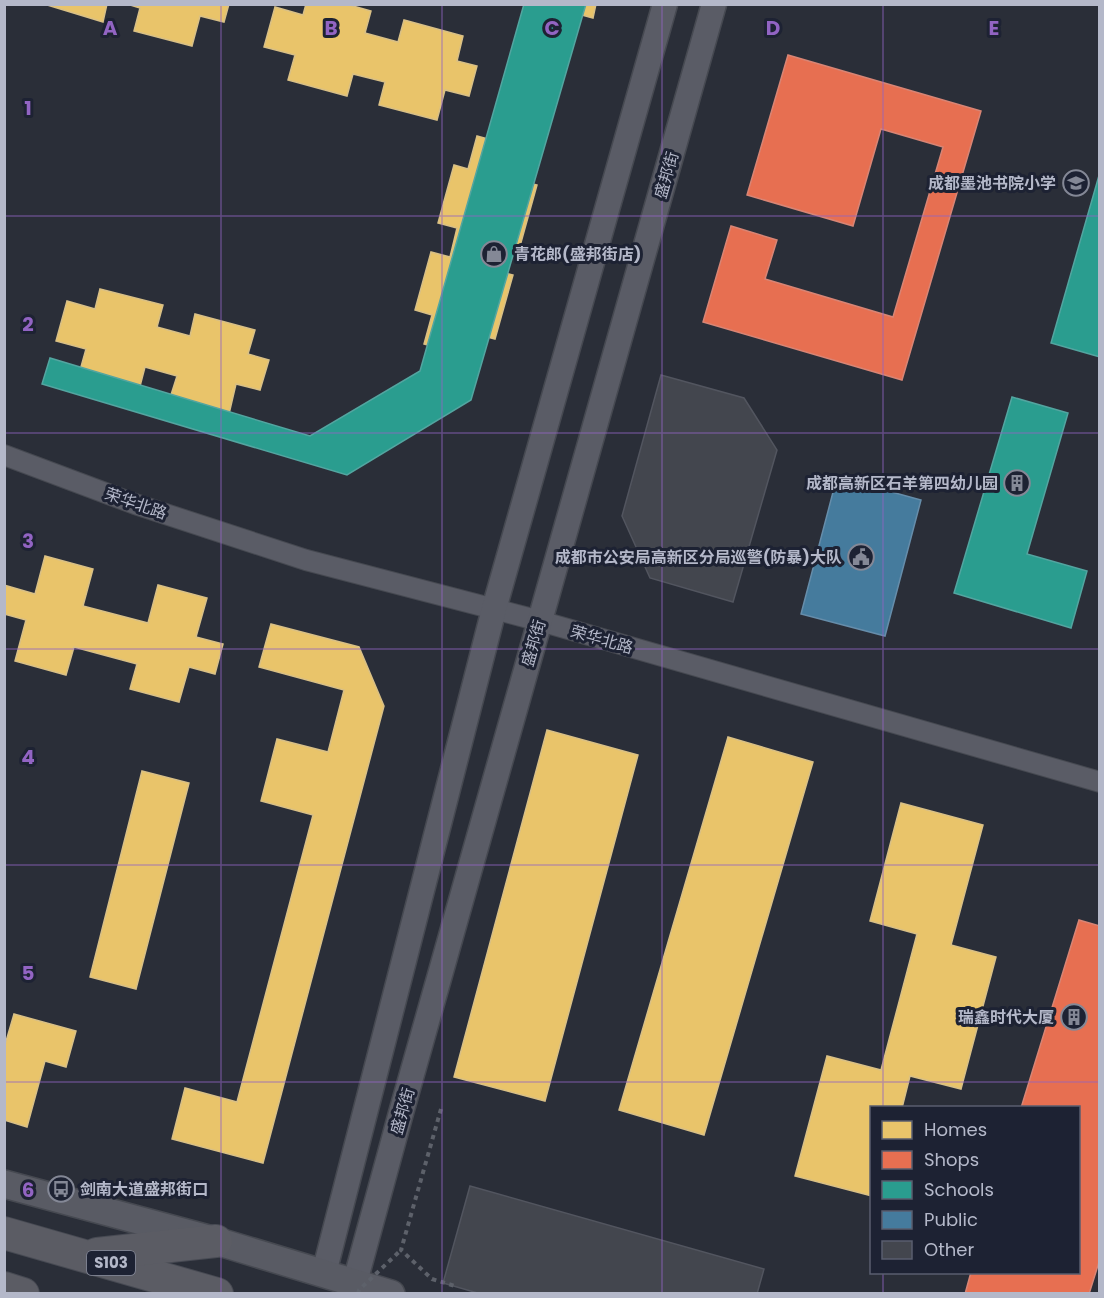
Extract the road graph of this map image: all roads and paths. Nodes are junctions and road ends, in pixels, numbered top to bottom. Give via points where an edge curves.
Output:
1 (665, 4) edge
2 (714, 4) edge
3 (4, 455) edge
4 (494, 609) junction
5 (540, 621) junction
6 (1100, 782) edge
7 (441, 1109) dead end
8 (4, 1184) edge
9 (4, 1233) edge
10 (216, 1241) junction
11 (401, 1250) junction
12 (82, 1255) junction
13 (324, 1273) junction
14 (455, 1286) dead end
15 (4, 1288) edge
16 (356, 1288) edge
17 (23, 1293) edge
18 (217, 1293) edge
19 (391, 1293) edge

1 - 4 street
2 - 5 street, 盛邦街
3 - 4 street, 荣华北路 via 135,504 306,560
4 - 5 street, 荣华北路
4 - 13 street
5 - 6 street, 荣华北路
5 - 16 street, 盛邦街
7 - 11 path
8 - 10 main road
9 - 12 highway, S103
10 - 12 highway
10 - 13 main road
11 - 14 path via 432,1279
11 - 16 path, bridge via 359,1290
12 - 18 highway, S103
13 - 16 main road
15 - 17 highway
16 - 19 main road

